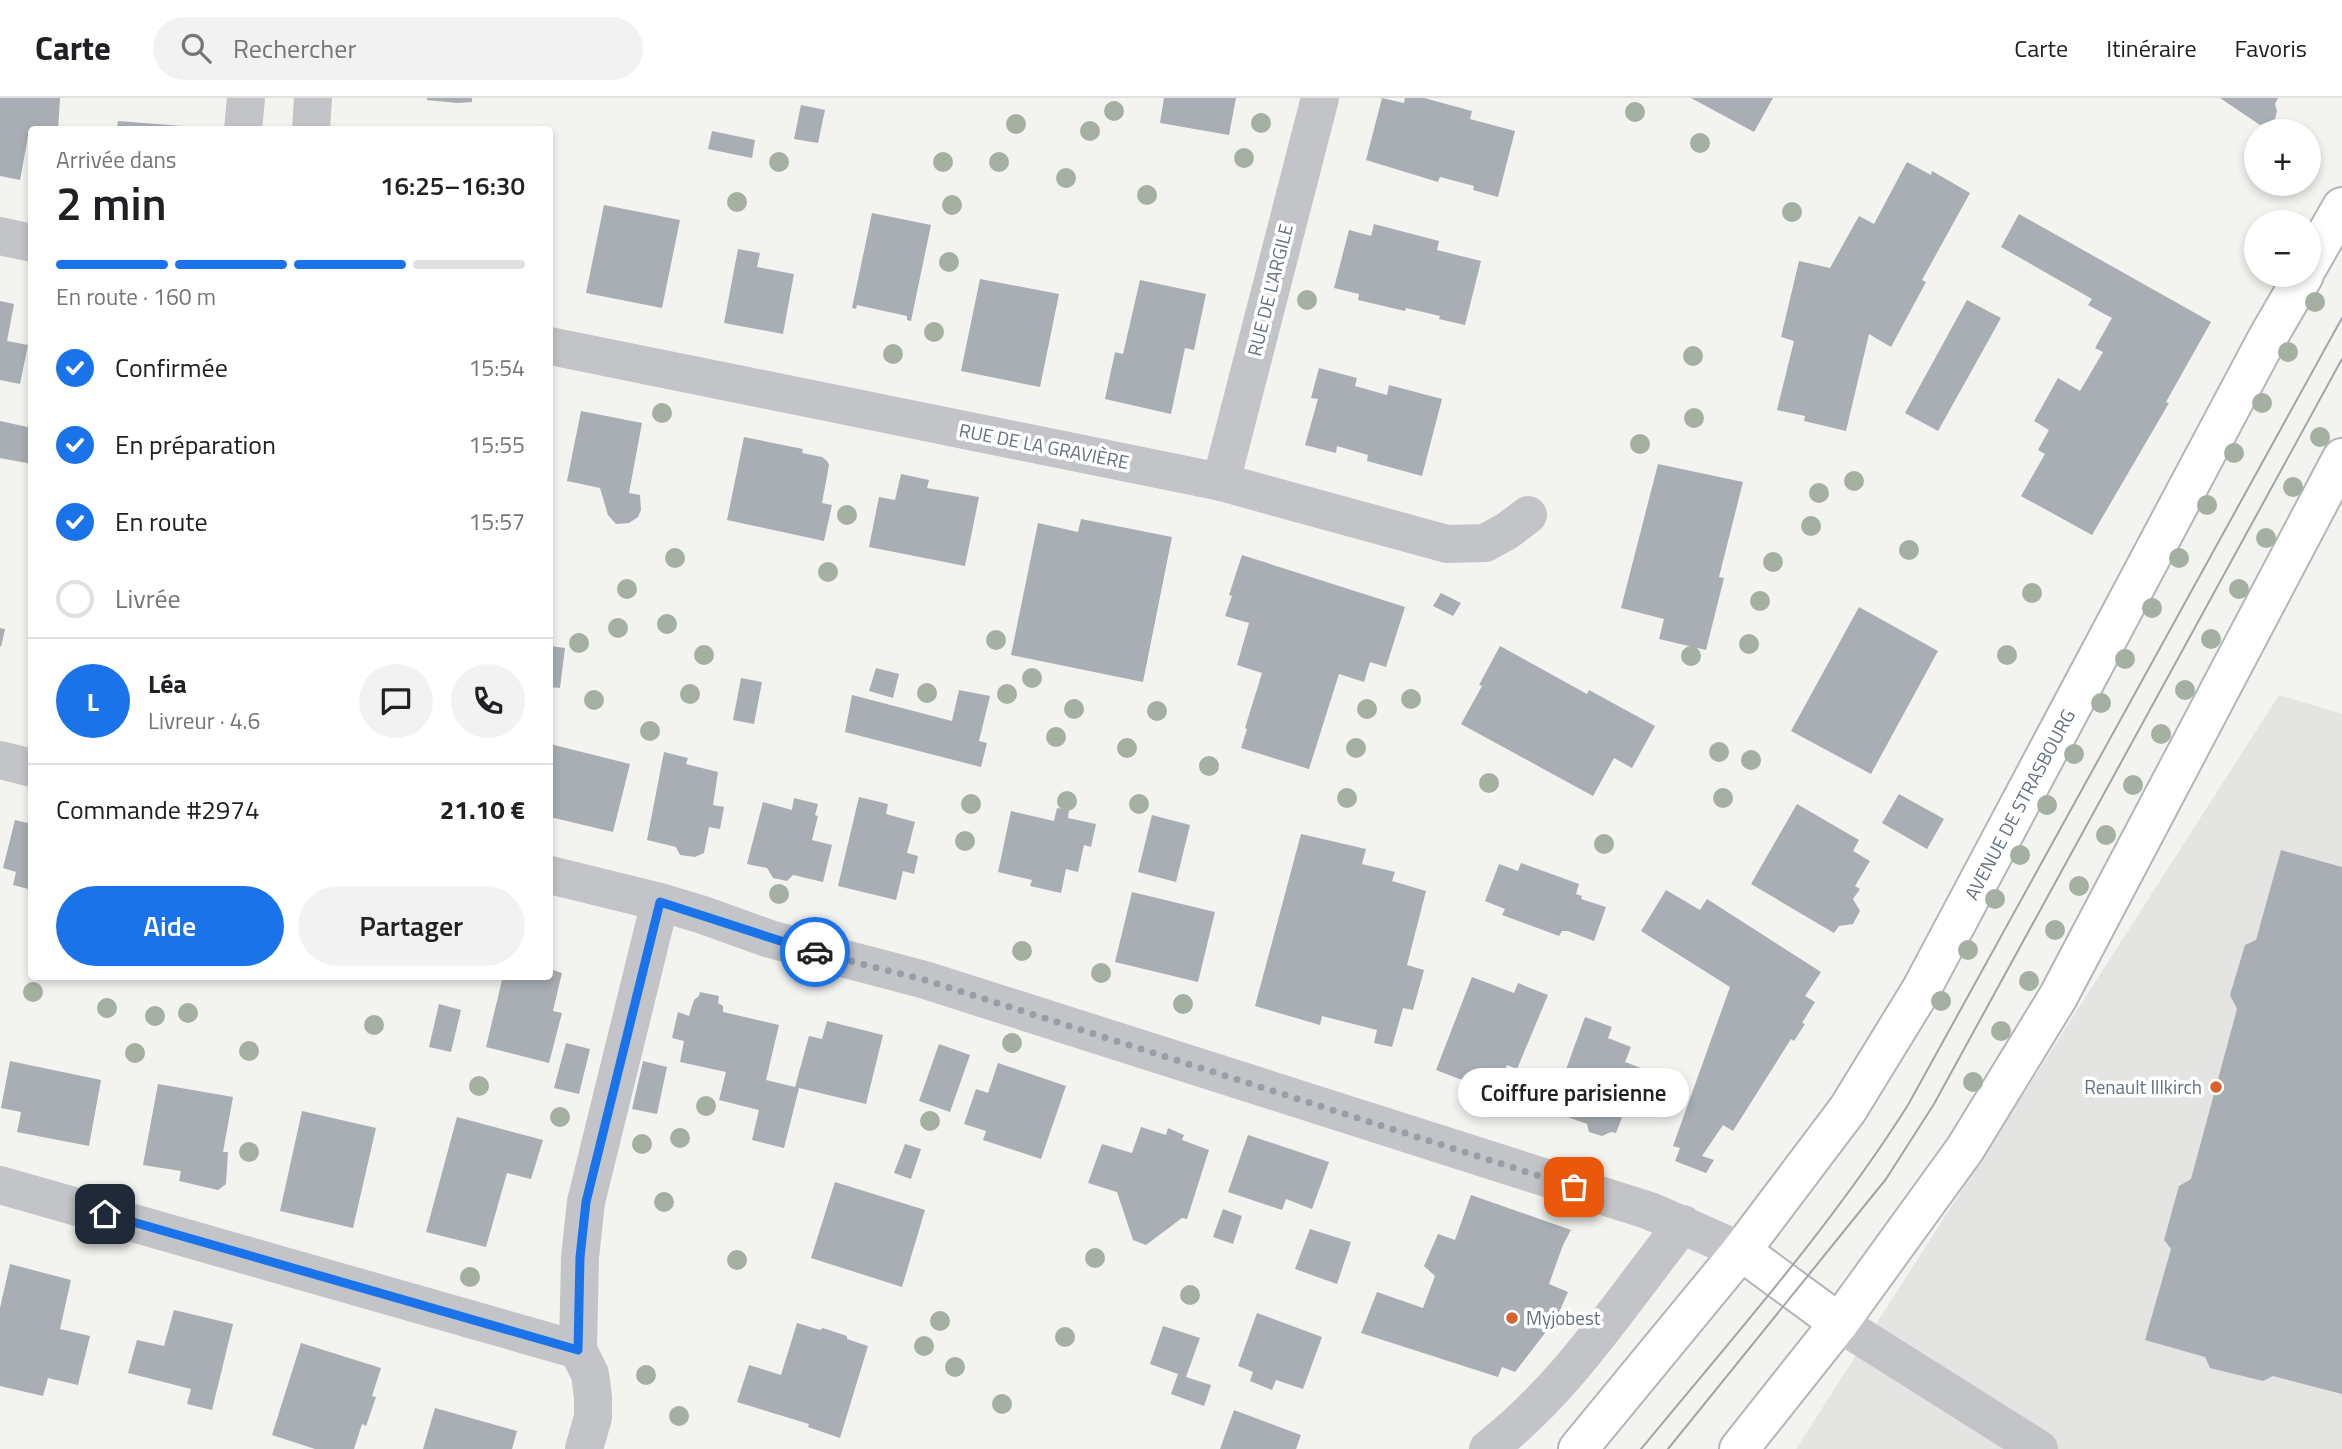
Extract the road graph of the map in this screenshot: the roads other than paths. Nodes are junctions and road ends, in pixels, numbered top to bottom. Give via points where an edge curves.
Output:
1 (246, 98) edge
2 (313, 98) edge
3 (1320, 98) edge
4 (243, 126) edge
5 (311, 126) edge
6 (2342, 207) edge
7 (0, 236) edge
8 (28, 242) edge
9 (2321, 244) edge
10 (2297, 287) edge
11 (553, 347) edge
12 (2342, 458) edge
13 (1221, 482) junction
14 (1528, 515) dead end
15 (0, 760) edge
16 (28, 767) edge
17 (553, 876) edge
18 (660, 902) junction
19 (0, 1185) edge
20 (1683, 1224) junction
21 (1741, 1251) junction
22 (1839, 1323) junction
23 (578, 1350) junction
24 (584, 1449) edge
25 (1488, 1449) edge
26 (1578, 1449) edge
27 (1739, 1449) edge
28 (2039, 1449) edge

1 - 4 street
2 - 5 street
3 - 13 street, RUE DE L'ARGILE
6 - 9 main road
7 - 8 street
10 - 21 main road, AVENUE DE STRASBOURG via 1921,990 1848,1109
11 - 13 street, RUE DE LA GRAVIÈRE
12 - 22 main road via 2058,997 1965,1149
13 - 14 street, RUE DE LA GRAVIÈRE via 1447,544 1485,543
15 - 16 street
17 - 18 street
18 - 20 street via 770,939 925,980
18 - 23 street via 586,1202
19 - 23 street
20 - 21 street
20 - 25 street via 1557,1385
21 - 22 main road
21 - 26 main road, AVENUE DE STRASBOURG
22 - 27 main road
22 - 28 street
23 - 24 street via 590,1374 593,1397

